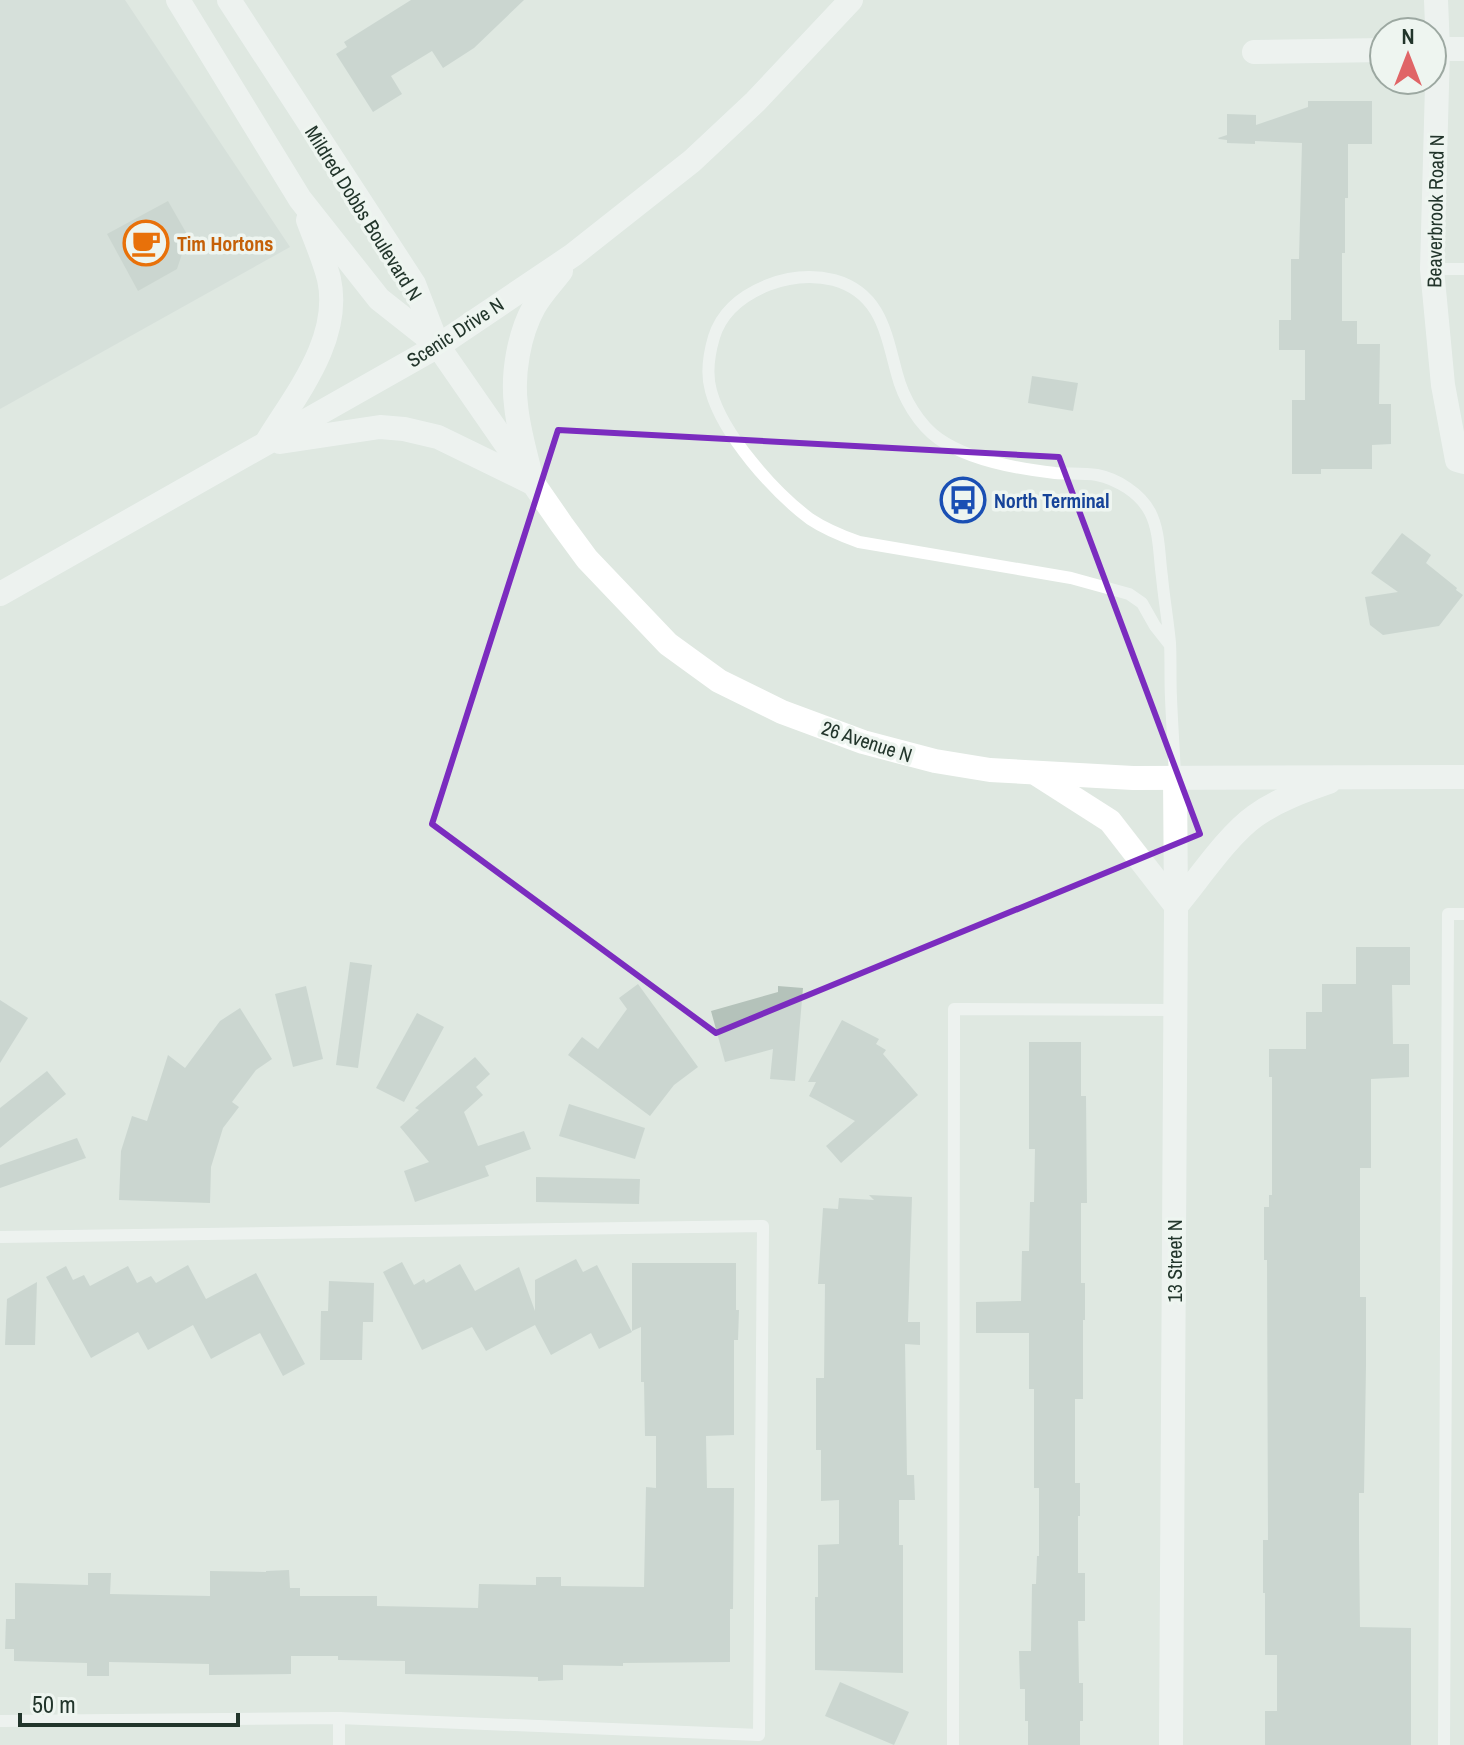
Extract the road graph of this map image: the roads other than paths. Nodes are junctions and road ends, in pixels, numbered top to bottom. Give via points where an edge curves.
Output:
1 (178, 0) edge
2 (229, 0) edge
3 (851, 0) edge
4 (1368, 50) edge
5 (1254, 52) dead end
6 (1434, 96) edge
7 (300, 199) junction
8 (573, 255) junction
9 (1432, 269) junction
10 (1464, 269) edge
11 (438, 346) junction
12 (266, 444) junction
13 (1464, 462) edge
14 (532, 484) junction
15 (2, 595) edge
16 (1170, 645) junction
17 (1034, 773) junction
18 (1175, 777) junction
19 (1343, 777) junction
20 (1464, 777) edge
21 (1176, 906) junction
22 (1464, 914) edge
23 (1176, 1010) junction
24 (0, 1237) edge
25 (339, 1718) junction
26 (0, 1721) edge
27 (339, 1745) edge
28 (953, 1745) edge
29 (1171, 1745) edge
30 (1444, 1745) edge

1 - 7 main road, Mildred Dobbs Boulevard N
2 - 11 main road, Mildred Dobbs Boulevard N via 414,284
3 - 8 main road, Scenic Drive N via 692,161
4 - 5 main road
6 - 9 main road, Beaverbrook Road N
7 - 11 main road, Mildred Dobbs Boulevard N via 379,299
7 - 12 main road via 329,281 329,322 317,358
8 - 11 main road, Scenic Drive N
8 - 14 main road via 534,307 519,354 516,408
9 - 10 lane
9 - 13 main road, Beaverbrook Road N via 1443,385 1457,460
11 - 12 main road, Scenic Drive N
11 - 14 main road, 26 Avenue N
12 - 14 main road via 380,427 404,429 438,437
12 - 15 main road, Scenic Drive N
14 - 17 main road, 26 Avenue N via 587,559 627,602 668,644 719,681 863,742 935,761
16 - 16 lane via 1142,603 1129,594 1071,578 859,542 810,518 750,458 718,411 709,364 721,321 747,295 784,280 829,279 857,291 876,310 888,335 909,404 937,438 1022,469 1106,477 1141,500 1156,532
16 - 18 lane
17 - 18 main road, 26 Avenue N
17 - 21 main road via 1110,821
18 - 19 main road, 26 Avenue N
18 - 21 main road, 13 Street N
19 - 20 main road, 26 Avenue N
19 - 21 main road via 1284,798 1253,817
21 - 23 main road, 13 Street N
22 - 30 lane via 1448,914
23 - 28 lane via 954,1009
23 - 29 main road, 13 Street N
24 - 25 lane via 763,1226 759,1735
25 - 26 lane
25 - 27 lane

